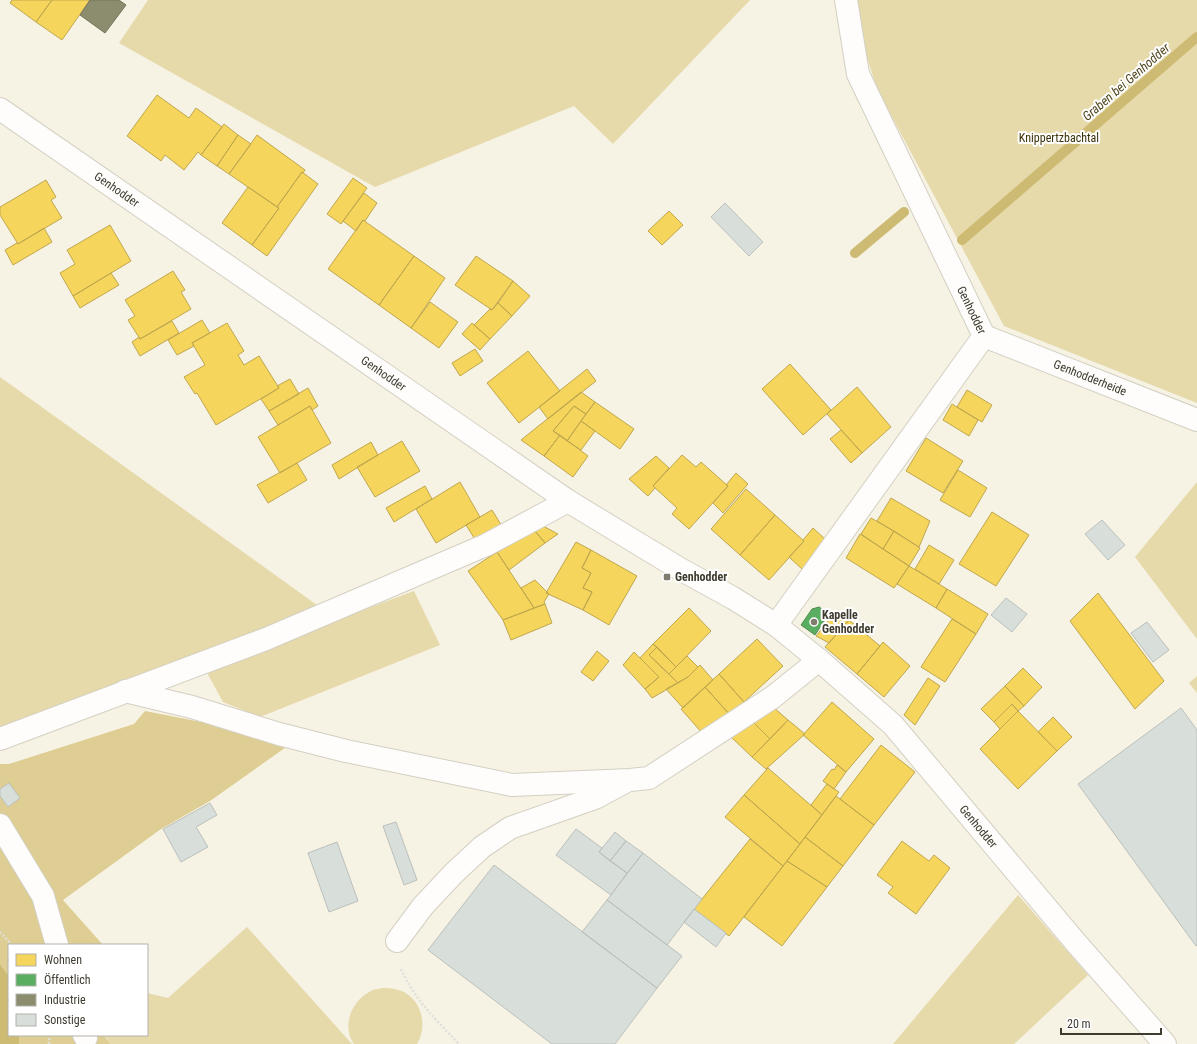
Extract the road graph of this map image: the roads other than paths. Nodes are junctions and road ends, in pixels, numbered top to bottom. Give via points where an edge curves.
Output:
1 (846, 0) edge
2 (0, 109) edge
3 (984, 336) junction
4 (1197, 420) edge
5 (568, 501) junction
6 (776, 625) junction
7 (819, 660) junction
8 (125, 691) junction
9 (0, 739) edge
10 (630, 780) junction
11 (0, 825) edge
12 (397, 941) road end
13 (57, 944) edge
14 (1165, 1044) edge

1 - 3 street, Genhodder via 858,74
2 - 5 street, Genhodder
3 - 4 street, Genhodderheide
3 - 6 street, Genhodder
5 - 6 street, Genhodder
5 - 8 street via 486,545 401,582 266,638
6 - 7 street, Genhodder
7 - 10 street via 773,697 649,778
7 - 14 street, Genhodder via 893,725 1077,944
8 - 9 street
8 - 10 street via 346,751 512,785
10 - 12 street via 595,798 510,828 487,843 422,906
11 - 13 street via 43,896

